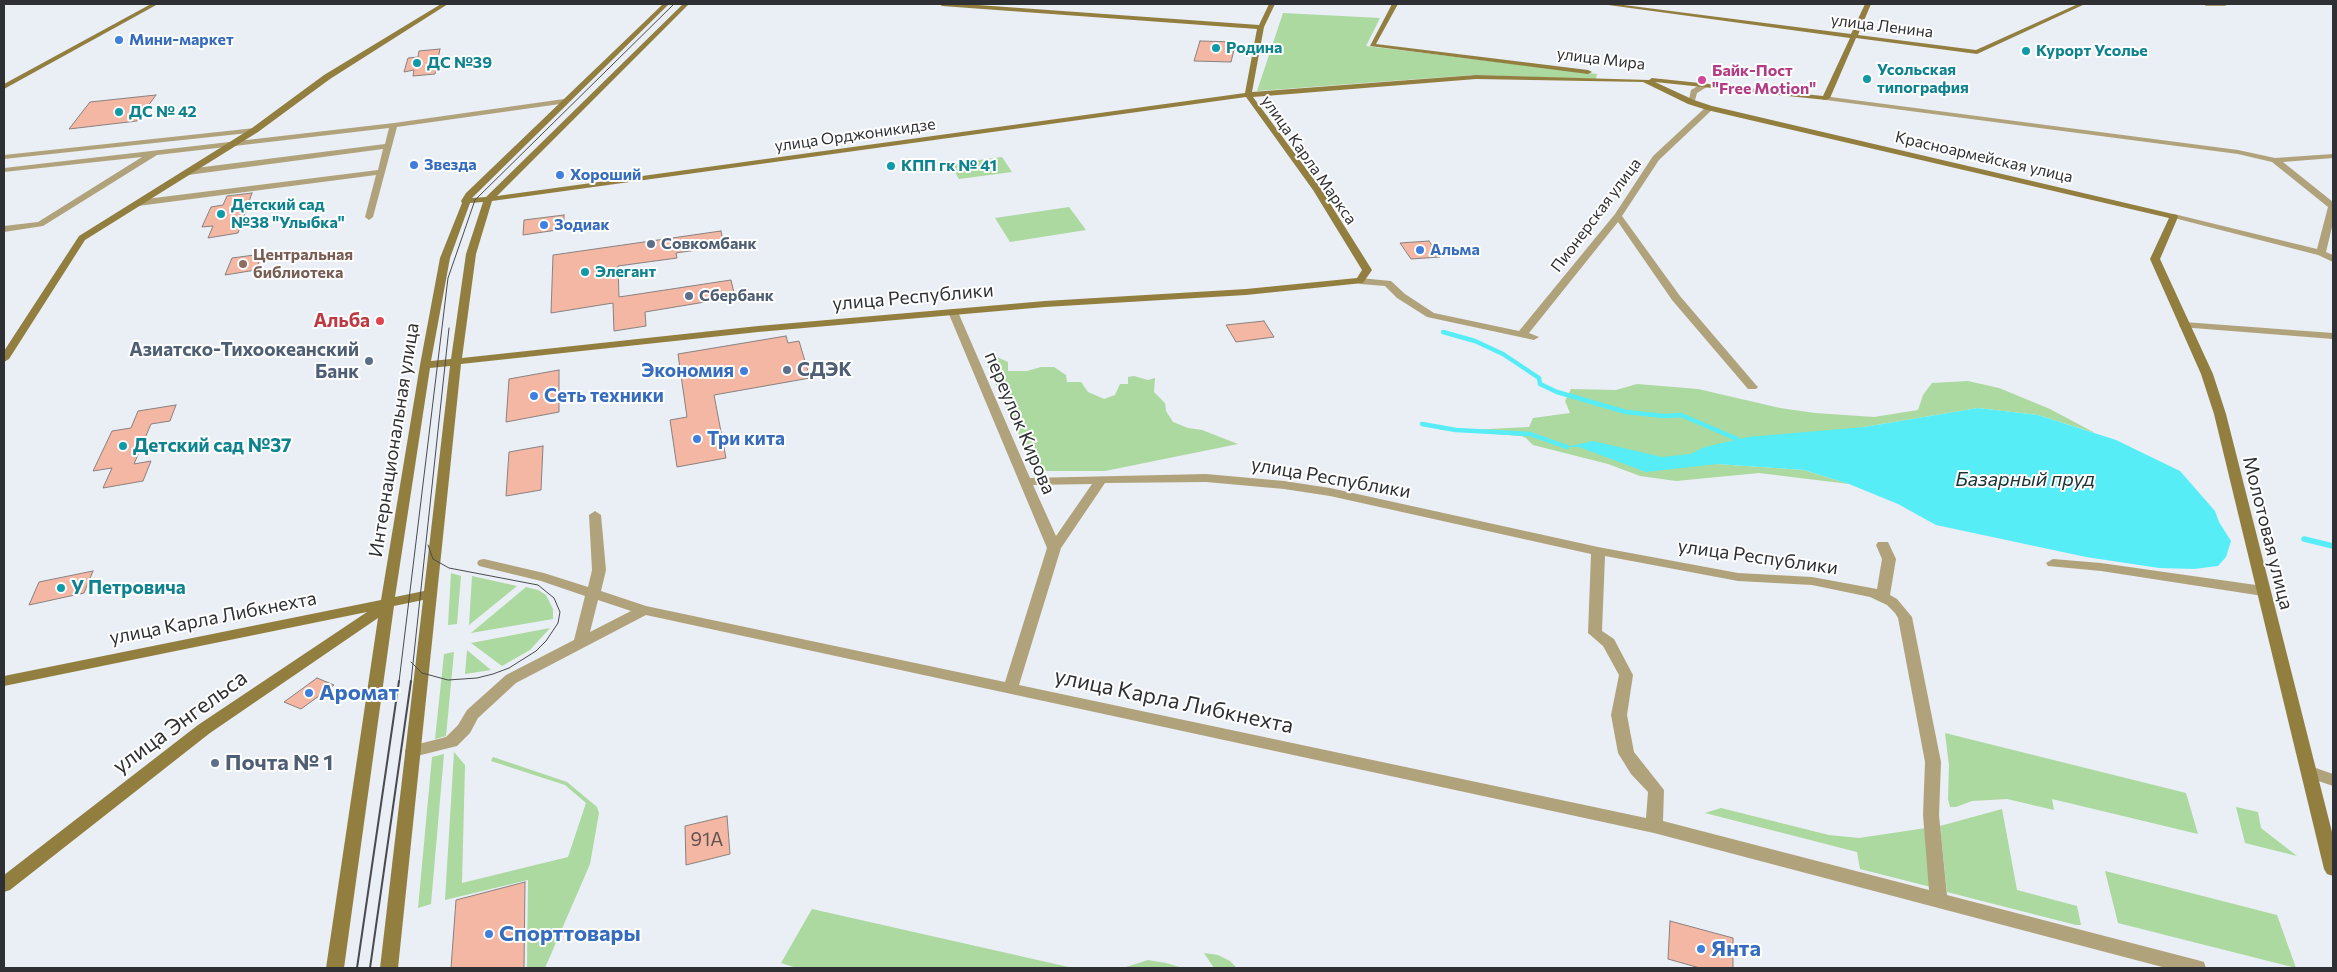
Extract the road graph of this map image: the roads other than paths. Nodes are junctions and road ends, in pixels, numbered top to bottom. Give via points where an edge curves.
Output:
1 (155, 4) edge
2 (444, 4) edge
3 (666, 4) edge
4 (686, 4) edge
5 (942, 4) edge
6 (1272, 4) edge
7 (1395, 4) edge
8 (1604, 4) edge
9 (1868, 4) edge
10 (2082, 4) edge
11 (2206, 4) edge
12 (2225, 4) edge
13 (1261, 27) junction
14 (1852, 36) junction
15 (1644, 80) junction
16 (1706, 85) junction
17 (4, 87) edge
18 (1248, 95) junction
19 (1826, 98) junction
20 (564, 101) junction
21 (1691, 102) junction
22 (1710, 108) junction
23 (394, 125) junction
24 (255, 130) junction
25 (234, 142) junction
26 (388, 146) junction
27 (155, 153) junction
28 (2333, 156) edge
29 (4, 157) edge
30 (2275, 160) junction
31 (4, 170) edge
32 (188, 172) junction
33 (380, 172) junction
34 (488, 200) junction
35 (465, 201) junction
36 (138, 203) junction
37 (1618, 216) junction
38 (369, 217) dead end
39 (2174, 217) junction
40 (4, 229) edge
41 (2321, 252) junction
42 (2333, 259) edge
43 (1360, 281) junction
44 (952, 312) junction
45 (2184, 325) junction
46 (1520, 334) junction
47 (1534, 336) dead end
48 (2333, 336) edge
49 (4, 359) edge
50 (456, 360) junction
51 (425, 365) junction
52 (1752, 387) dead end
53 (1101, 480) junction
54 (1024, 482) junction
55 (595, 515) dead end
56 (1883, 545) dead end
57 (1054, 548) junction
58 (1598, 551) junction
59 (484, 563) dead end
60 (2053, 563) dead end
61 (2263, 591) junction
62 (431, 594) junction
63 (592, 594) junction
64 (1884, 597) junction
65 (388, 604) junction
66 (644, 610) junction
67 (580, 644) junction
68 (4, 681) edge
69 (1010, 688) junction
70 (413, 751) junction
71 (2310, 772) junction
72 (2333, 780) edge
73 (1654, 826) junction
74 (2333, 869) edge
75 (4, 885) edge
76 (1939, 900) junction
77 (335, 968) edge
78 (388, 968) edge
79 (2197, 968) edge

1 - 17 street
2 - 24 street via 326,77
3 - 20 street, Интернациональная улица
4 - 34 street
5 - 13 street
6 - 13 street, улица Карла Маркса
7 - 15 street, улица Мира via 1372,45
8 - 14 street, улица Ленина
9 - 14 street
10 - 14 street, улица Ленина via 1977,52
11 - 12 street
13 - 18 street, улица Карла Маркса
14 - 19 street
15 - 16 street, улица Мира
15 - 18 street, улица Орджоникидзе via 1476,77
15 - 21 street, Красноармейская улица
16 - 19 street, улица Мира
16 - 21 street via 1694,92
18 - 34 street, улица Орджоникидзе
18 - 43 street, улица Карла Маркса via 1317,189 1367,270
19 - 30 street via 2238,152
20 - 23 street
20 - 35 street, Интернациональная улица
21 - 22 street, Красноармейская улица
22 - 37 street, Пионерская улица via 1656,158
22 - 39 street, Красноармейская улица
23 - 25 street
23 - 26 street
24 - 25 street
24 - 29 street
25 - 27 street
25 - 32 street
26 - 32 street
26 - 33 street
27 - 31 street
27 - 40 street via 40,224
28 - 30 street
30 - 41 street via 2333,206
32 - 36 street
33 - 36 street
33 - 38 street
34 - 35 street, улица Орджоникидзе
34 - 50 street via 471,254
35 - 51 street, Интернациональная улица via 442,268
36 - 49 street via 82,238
37 - 46 street, Пионерская улица
37 - 52 street via 1676,298
39 - 41 street, Красноармейская улица
39 - 45 street, Молотовая улица via 2155,259
41 - 42 street, Красноармейская улица
43 - 44 street, улица Республики
43 - 46 street via 1388,283 1401,296 1431,314
44 - 50 street, улица Республики
44 - 54 street, переулок Кирова
45 - 48 street
45 - 61 street, Молотовая улица via 2207,374 2220,414
46 - 47 street
50 - 51 street, улица Республики
50 - 62 street
51 - 65 street, Интернациональная улица
53 - 54 street, улица Республики
53 - 57 street
53 - 58 street, улица Республики via 1206,478 1284,485 1330,492
54 - 57 street, переулок Кирова
55 - 63 street via 599,570
56 - 64 street via 1889,559
57 - 69 street
58 - 64 street, улица Республики via 1738,577 1812,581
58 - 73 street via 1595,633 1609,643 1626,675 1619,715 1626,753 1656,790
59 - 63 street, улица Карла Либкнехта via 544,577
60 - 61 street via 2101,566
61 - 71 street, Молотовая улица
62 - 65 street, улица Карла Либкнехта
62 - 70 street
63 - 66 street, улица Карла Либкнехта
63 - 67 street
64 - 76 street via 1905,616 1933,762 1931,815
65 - 68 street, улица Карла Либкнехта
65 - 75 street, улица Энгельса via 204,729
65 - 77 street, Интернациональная улица
66 - 67 street
66 - 69 street, улица Карла Либкнехта
67 - 70 street via 510,679 472,714 464,729 451,742
69 - 73 street, улица Карла Либкнехта
70 - 78 street
71 - 72 street
71 - 74 street, Молотовая улица
73 - 76 street, улица Карла Либкнехта
76 - 79 street, улица Карла Либкнехта

